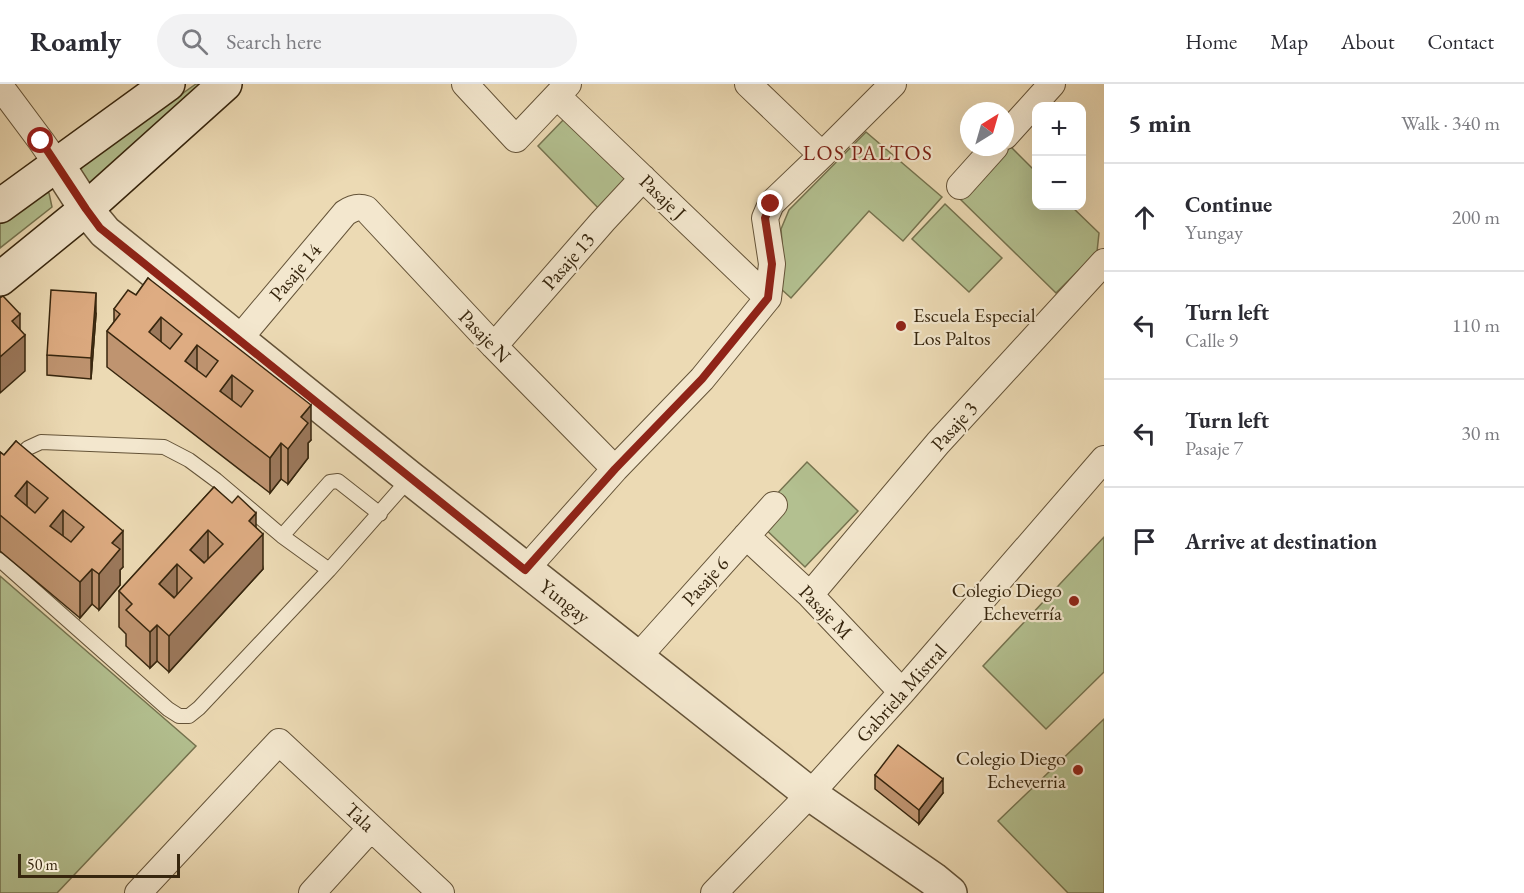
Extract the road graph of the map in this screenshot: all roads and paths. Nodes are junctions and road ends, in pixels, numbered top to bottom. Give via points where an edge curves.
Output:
1 (168, 84) edge
2 (225, 84) edge
3 (465, 84) edge
4 (748, 84) edge
5 (893, 84) edge
6 (1052, 84) edge
7 (0, 86) edge
8 (562, 90) edge
9 (1014, 126) edge
10 (822, 155) junction
11 (987, 156) edge
12 (57, 164) junction
13 (643, 178) junction
14 (960, 186) dead end
15 (0, 206) edge
16 (354, 208) joint
17 (86, 209) junction
18 (1104, 262) edge
19 (0, 279) edge
20 (768, 298) junction
21 (238, 339) junction
22 (494, 346) junction
23 (1104, 459) edge
24 (615, 469) junction
25 (0, 475) edge
26 (410, 478) junction
27 (774, 505) dead end
28 (380, 513) junction
29 (282, 536) junction
30 (746, 536) junction
31 (0, 560) edge
32 (329, 570) junction
33 (525, 570) junction
34 (810, 595) junction
35 (637, 658) junction
36 (902, 692) junction
37 (810, 794) junction
38 (371, 828) junction
39 (935, 888) edge
40 (138, 893) edge
41 (312, 893) edge
42 (441, 893) edge
43 (714, 893) edge

1 - 12 street
2 - 17 street
3 - 8 street via 516,139
4 - 10 street
5 - 10 street
6 - 9 street
7 - 12 street, Yungay
8 - 13 street, Pasaje J
10 - 20 street via 771,204 765,218 772,264
11 - 14 street
12 - 15 street
12 - 17 street, Yungay
13 - 20 street, Pasaje J
13 - 22 street, Pasaje 13
16 - 21 street, Pasaje 14 via 345,213
16 - 22 street, Pasaje N via 366,209
17 - 19 street
17 - 21 street, Yungay via 100,228
18 - 34 street, Pasaje 3 via 938,443
20 - 24 street via 702,379
21 - 26 street, Yungay
22 - 24 street, Pasaje N
23 - 36 street, Gabriela Mistral
24 - 33 street
25 - 29 lane via 28,448 42,442 164,447 216,480
26 - 28 lane
26 - 33 street, Yungay
27 - 30 street, Pasaje 6
28 - 29 lane via 338,481 330,482
28 - 32 lane
29 - 32 lane
30 - 34 street, Pasaje M
30 - 35 street, Pasaje 6
31 - 32 lane via 179,716 189,716 199,708
33 - 35 street, Yungay
34 - 36 street, Pasaje M
35 - 37 street, Yungay
36 - 37 street, Gabriela Mistral
37 - 39 street, Yungay
37 - 43 street, Gabriela Mistral
38 - 40 street, Tala via 279,742
38 - 41 street
38 - 42 street, Tala

